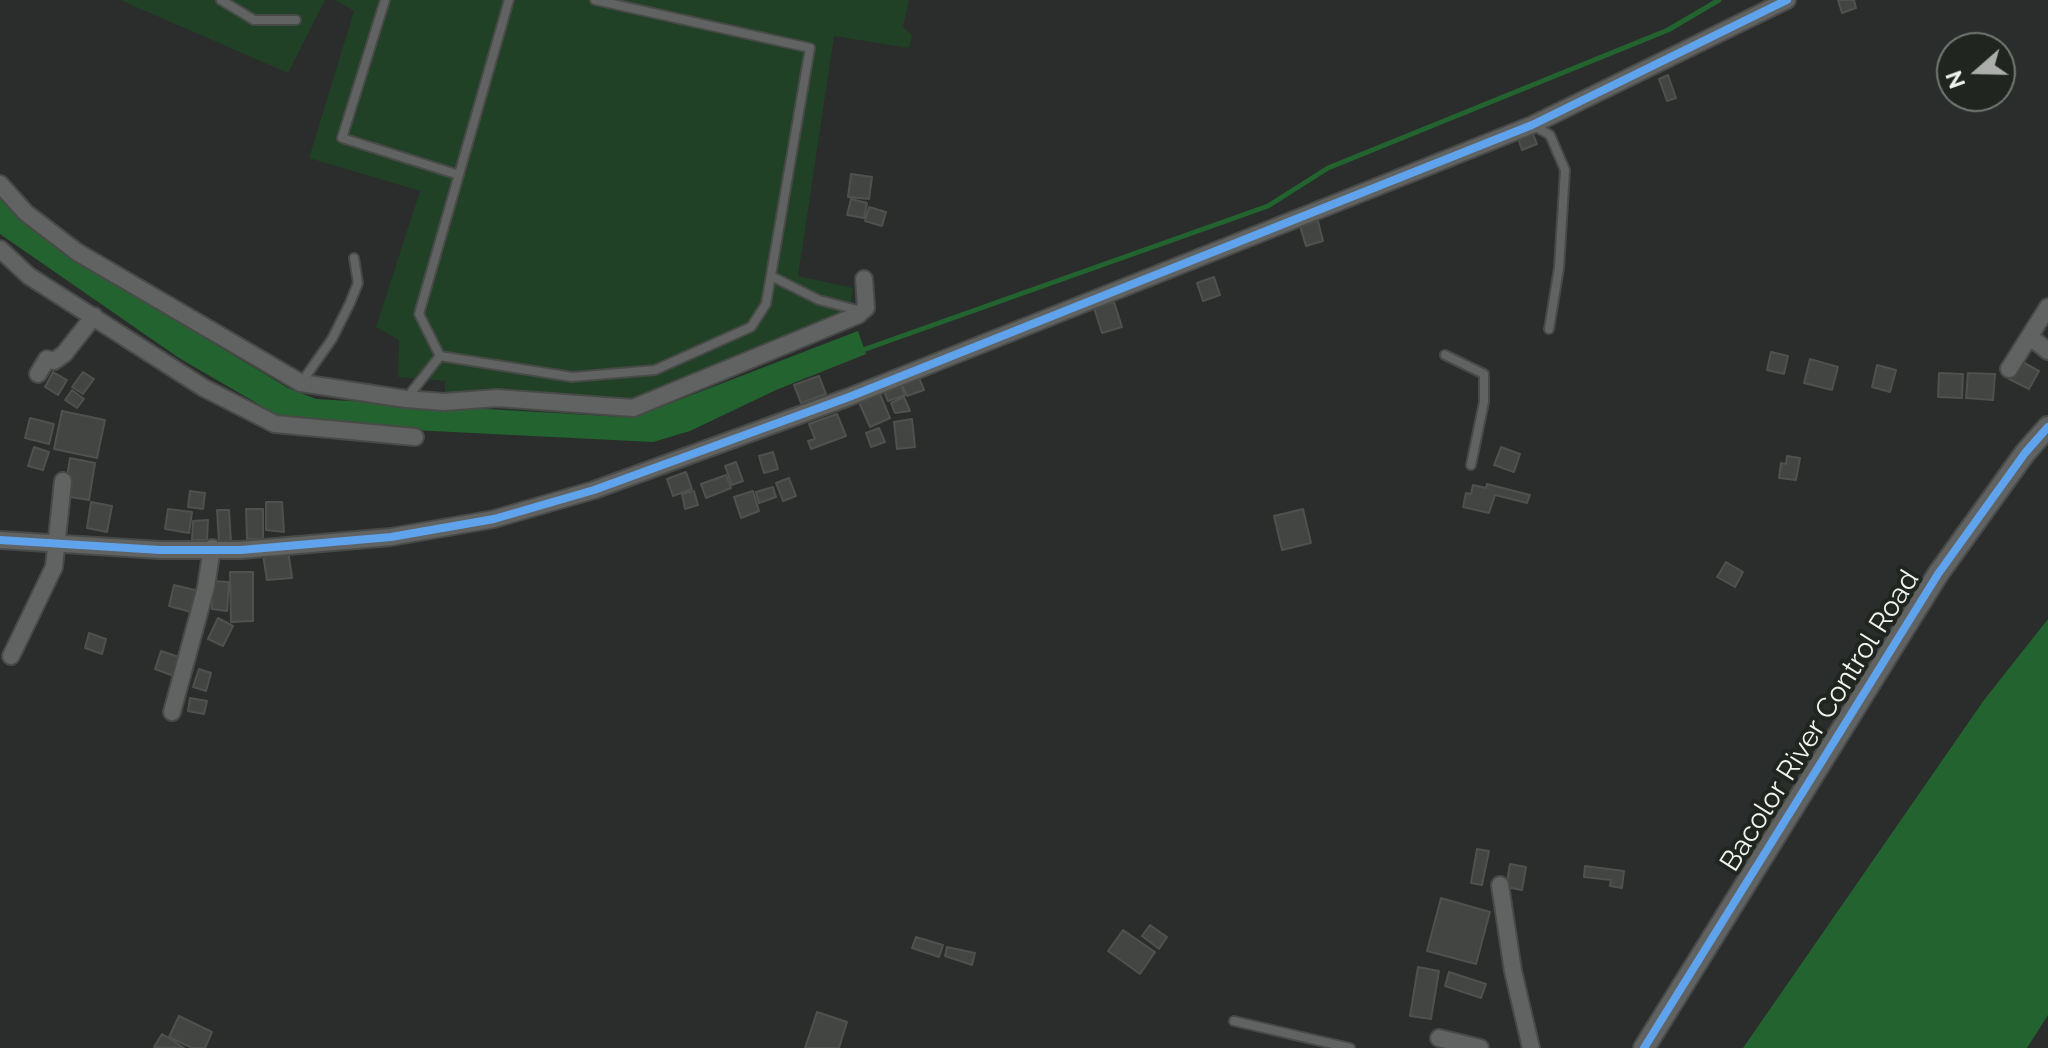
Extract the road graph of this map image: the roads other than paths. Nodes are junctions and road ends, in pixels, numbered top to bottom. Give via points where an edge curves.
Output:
1 (221, 0) edge
2 (385, 0) edge
3 (509, 0) edge
4 (595, 0) edge
5 (1787, 0) edge
6 (296, 20) dead end
7 (1532, 125) junction
8 (459, 175) junction
9 (0, 184) edge
10 (0, 249) edge
11 (354, 258) dead end
12 (771, 276) junction
13 (864, 279) dead end
14 (2048, 307) edge
15 (862, 312) junction
16 (94, 316) junction
17 (1549, 329) dead end
18 (2030, 337) junction
19 (2048, 351) edge
20 (1445, 355) dead end
21 (440, 356) junction
22 (2009, 369) dead end
23 (38, 374) dead end
24 (301, 383) junction
25 (406, 399) junction
26 (2048, 427) edge
27 (415, 437) dead end
28 (1471, 465) dead end
29 (63, 481) dead end
30 (0, 540) edge
31 (59, 542) junction
32 (212, 548) junction
33 (11, 656) dead end
34 (172, 712) dead end
35 (1500, 885) dead end
36 (1234, 1021) dead end
37 (1439, 1038) dead end
38 (1350, 1048) edge
39 (1480, 1048) edge
40 (1531, 1048) edge
41 (1644, 1048) edge

1 - 6 lane via 254,20
2 - 8 lane via 342,138
3 - 8 lane
4 - 12 lane via 810,48
5 - 7 street
7 - 17 lane via 1550,135 1565,170
7 - 32 street via 849,397 594,490 494,519 391,537
8 - 21 lane via 419,314
9 - 24 street via 26,213 77,252
10 - 16 street via 29,276
11 - 24 lane via 358,283 350,303
12 - 15 lane via 819,300
12 - 21 lane via 766,304 751,327 655,370 572,377
13 - 15 street
14 - 18 street
15 - 25 street via 633,408 497,398
16 - 23 street via 64,354 47,359
16 - 27 street via 204,388 275,424
18 - 19 street
18 - 22 street
20 - 28 lane via 1484,374
21 - 25 lane
24 - 25 street
26 - 41 street, Bacolor River Control Road via 1938,574
29 - 31 street
30 - 31 street
31 - 32 street via 160,550
31 - 33 street via 50,580
32 - 34 street
35 - 40 street
36 - 38 lane
37 - 39 street

